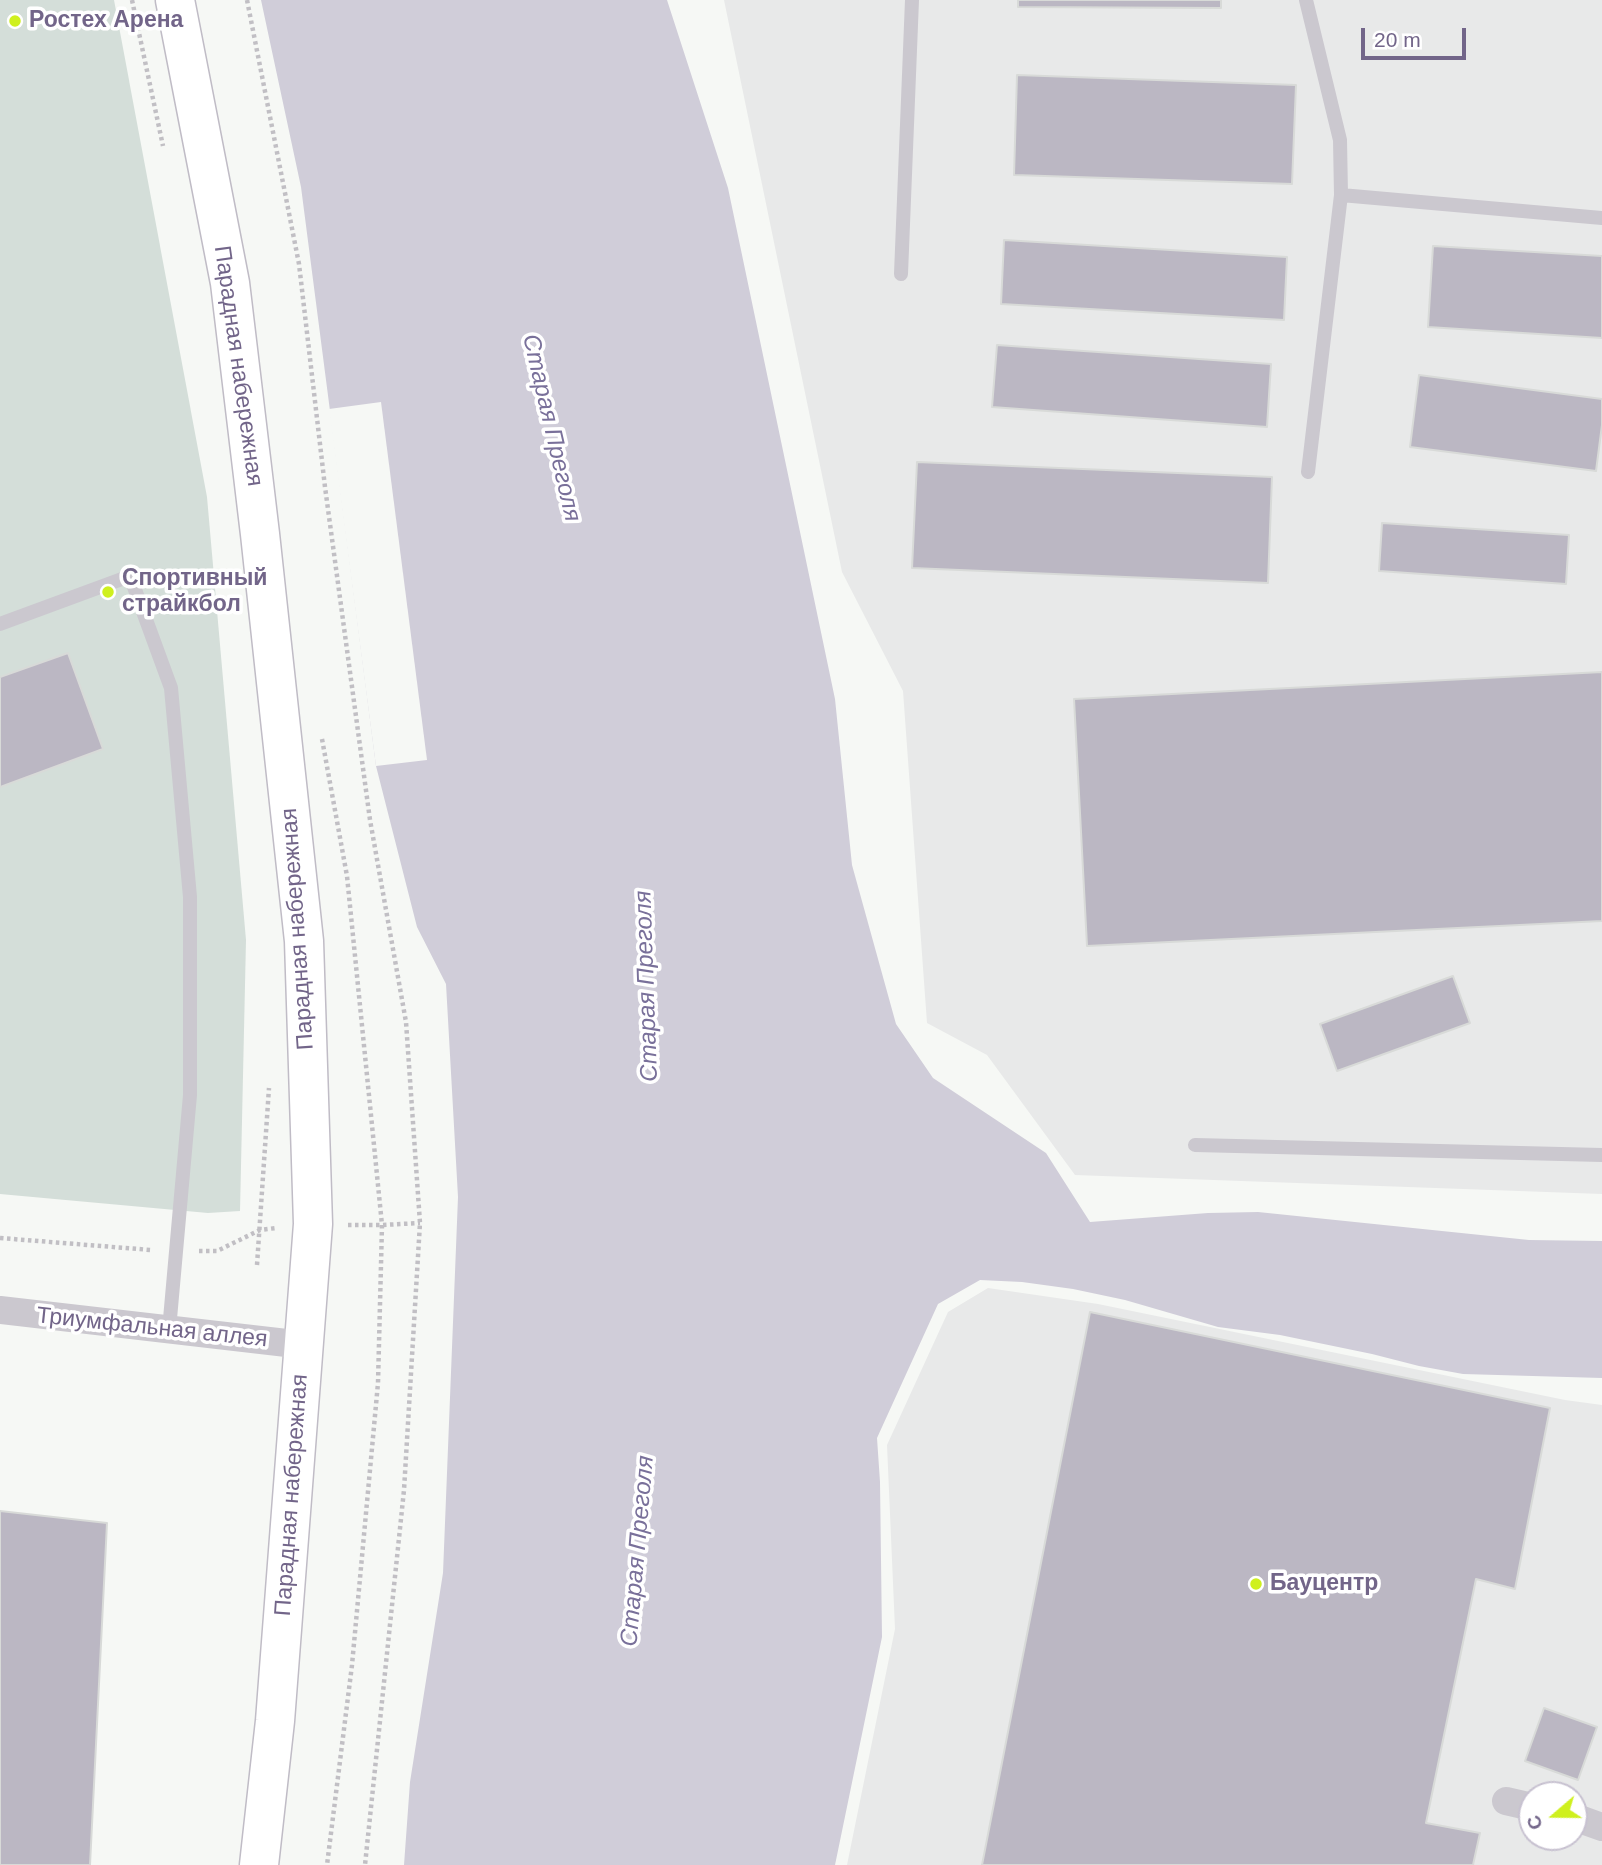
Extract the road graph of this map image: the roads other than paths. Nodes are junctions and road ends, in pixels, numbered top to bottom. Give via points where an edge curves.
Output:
1 (175, 0) edge
2 (912, 0) edge
3 (1306, 0) edge
4 (1341, 195) junction
5 (1602, 218) edge
6 (901, 274) dead end
7 (1308, 472) dead end
8 (0, 624) edge
9 (1195, 1145) dead end
10 (1602, 1155) edge
11 (0, 1310) edge
12 (169, 1330) junction
13 (304, 1345) junction
14 (259, 1865) edge

1 - 13 main road, Парадная набережная via 230,283 304,941 313,1224
2 - 6 lane
3 - 4 lane via 1340,140
4 - 5 lane
4 - 7 lane
8 - 12 lane via 130,576 172,688 190,897 190,1095
9 - 10 lane
11 - 12 street, Триумфальная аллея
12 - 13 street, Триумфальная аллея
13 - 14 main road, Парадная набережная via 275,1721

